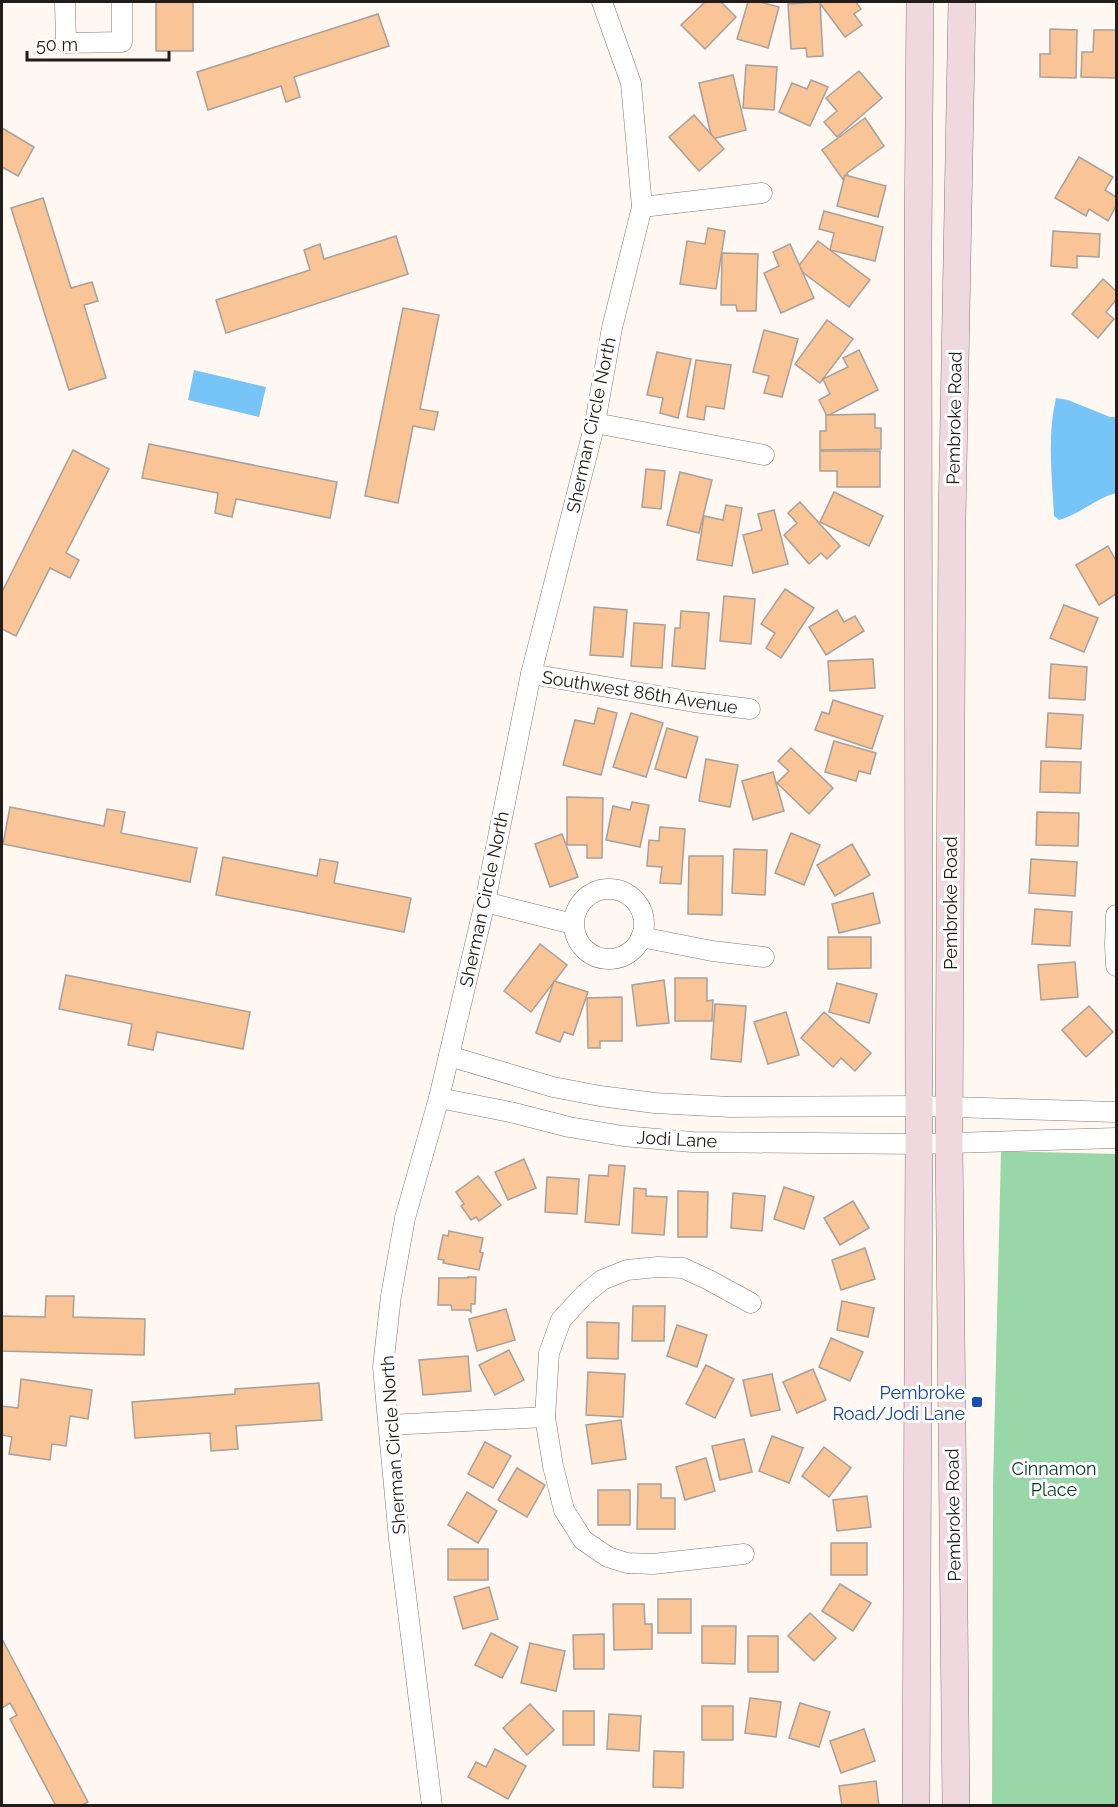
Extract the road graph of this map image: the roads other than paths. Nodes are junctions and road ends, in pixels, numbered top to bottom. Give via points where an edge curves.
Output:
1 (65, 2) edge
2 (122, 2) edge
3 (602, 2) edge
4 (920, 2) edge
5 (962, 2) edge
6 (762, 194) dead end
7 (642, 207) junction
8 (595, 423) junction
9 (764, 455) dead end
10 (531, 674) junction
11 (750, 709) dead end
12 (485, 902) junction
13 (1116, 915) edge
14 (573, 924) junction
15 (641, 937) junction
16 (764, 957) dead end
17 (1116, 966) edge
18 (449, 1056) junction
19 (439, 1098) junction
20 (919, 1106) junction
21 (949, 1108) junction
22 (1116, 1112) edge
23 (1116, 1138) edge
24 (949, 1143) junction
25 (919, 1144) junction
26 (751, 1303) dead end
27 (545, 1417) junction
28 (389, 1425) junction
29 (744, 1554) dead end
30 (432, 1806) edge
31 (916, 1806) edge
32 (956, 1806) edge

1 - 2 street via 66,43 122,42
3 - 7 street, Sherman Circle North via 631,83
4 - 20 main road, Pembroke Road
5 - 21 main road, Pembroke Road via 952,531
6 - 7 street
7 - 8 street, Sherman Circle North via 612,328
8 - 9 street
8 - 10 street, Sherman Circle North
10 - 11 street, Southwest 86th Avenue
10 - 12 street, Sherman Circle North
12 - 14 street
12 - 18 street, Sherman Circle North
13 - 17 street
14 - 15 street via 580,945 598,958 622,958
14 - 15 street via 575,912 589,894 622,891 640,907 644,919
15 - 16 street
18 - 19 street, Sherman Circle North
18 - 20 street, Jodi Lane via 553,1087 655,1103 730,1107
19 - 25 street, Jodi Lane via 623,1136 692,1142
19 - 28 street, Sherman Circle North via 405,1218 391,1296 383,1367
20 - 21 street
20 - 25 main road, Pembroke Road
21 - 22 street
21 - 24 main road, Pembroke Road
23 - 24 street
24 - 25 street
24 - 32 main road, Pembroke Road
25 - 31 main road, Pembroke Road
26 - 27 street via 683,1268 627,1270 603,1281 561,1320 549,1353
27 - 28 street
27 - 29 street via 564,1510 583,1540 608,1557 627,1563
28 - 30 street, Sherman Circle North

